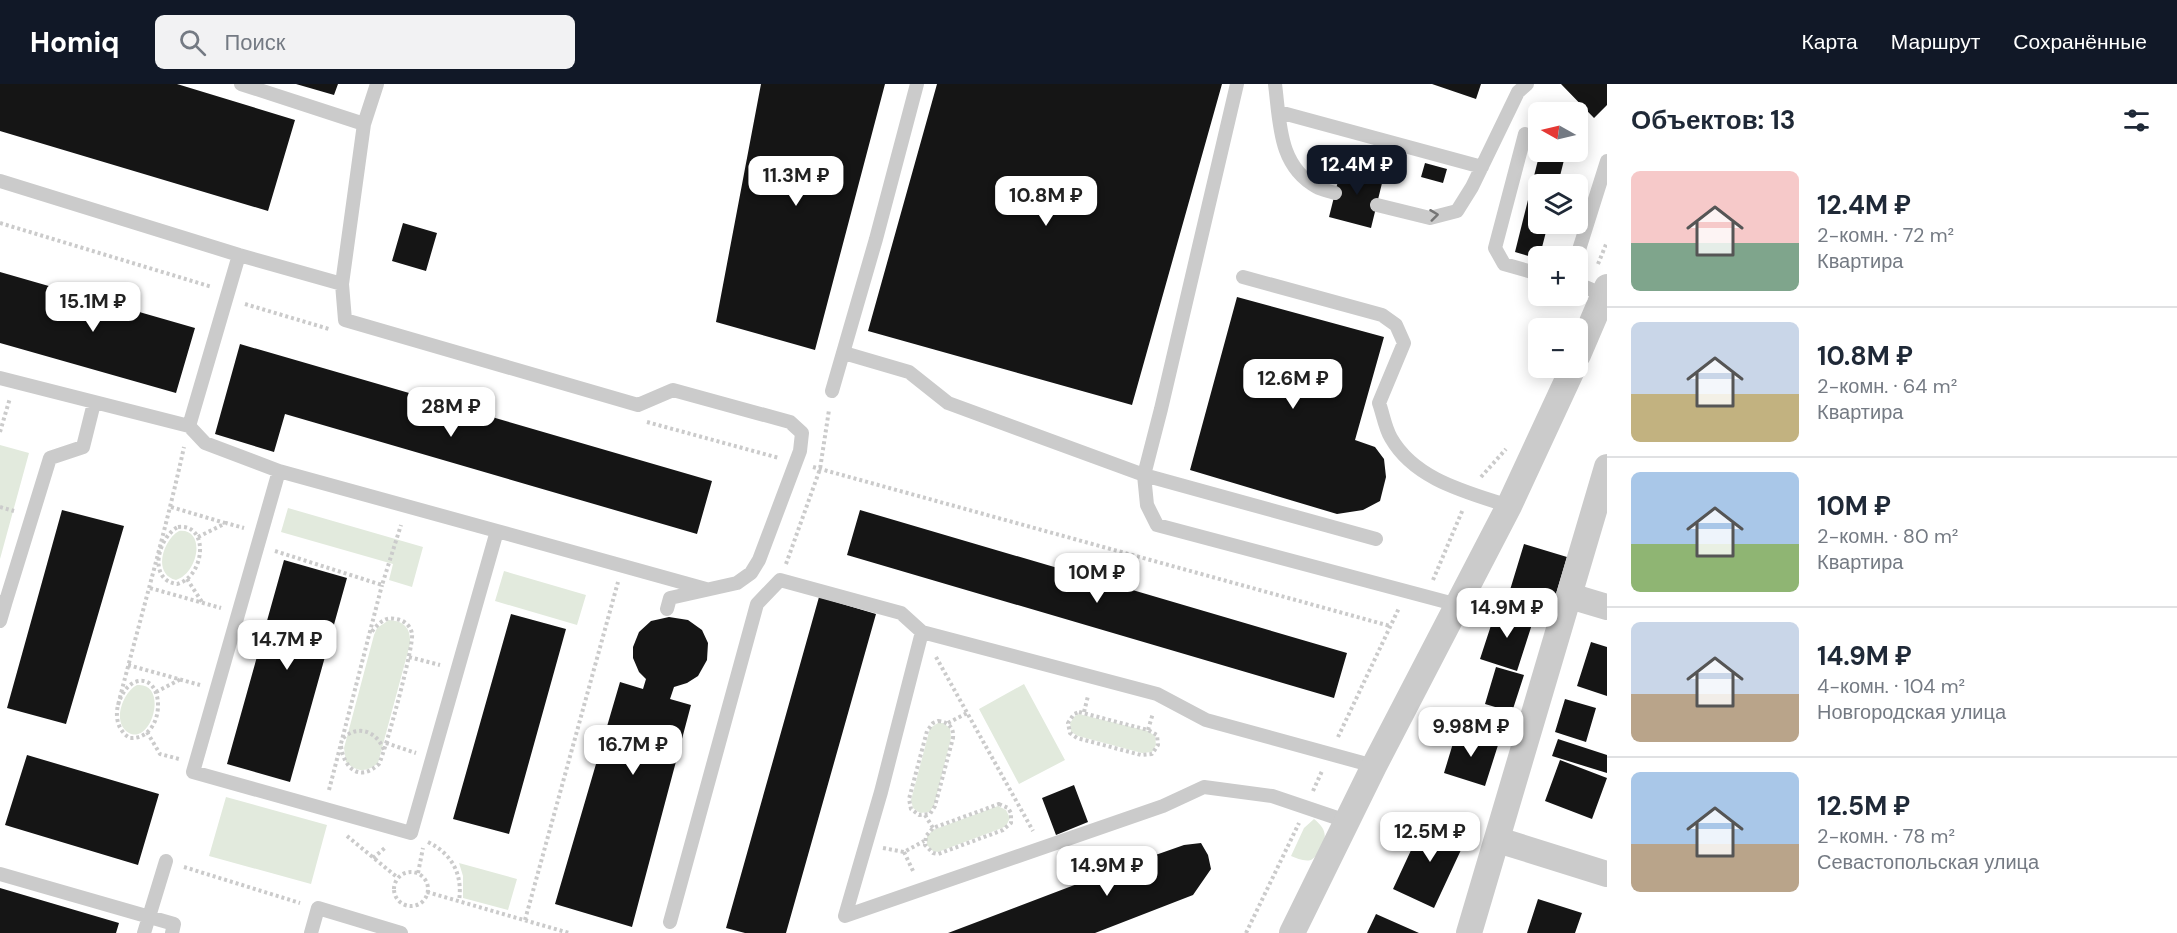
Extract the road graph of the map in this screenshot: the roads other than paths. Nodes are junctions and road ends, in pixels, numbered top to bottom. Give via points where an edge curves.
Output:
1 (242, 84) edge
2 (377, 84) edge
3 (917, 84) edge
4 (1237, 84) edge
5 (1275, 84) edge
6 (1527, 84) edge
7 (1278, 112) junction
8 (364, 124) junction
9 (1524, 134) dead end
10 (1607, 161) edge
11 (1482, 166) junction
12 (0, 181) edge
13 (1335, 193) dead end
14 (1377, 205) dead end
15 (1580, 246) edge
16 (238, 255) junction
17 (1528, 271) edge
18 (1244, 277) dead end
19 (342, 284) junction
20 (1588, 287) edge
21 (1605, 291) edge
22 (1590, 346) edge
23 (844, 353) junction
24 (0, 378) edge
25 (1568, 378) edge
26 (832, 391) road end
27 (94, 403) junction
28 (189, 426) junction
29 (1607, 467) edge
30 (279, 471) junction
31 (1144, 475) junction
32 (1509, 506) junction
33 (497, 531) junction
34 (1376, 539) dead end
35 (708, 590) junction
36 (1570, 596) junction
37 (3, 603) edge
38 (1458, 605) junction
39 (1607, 607) edge
40 (668, 609) dead end
41 (0, 621) edge
42 (922, 632) junction
43 (1374, 766) junction
44 (1347, 821) junction
45 (1498, 840) junction
46 (166, 861) road end
47 (0, 874) edge
48 (1607, 874) edge
49 (149, 916) junction
50 (670, 922) dead end
51 (144, 933) edge
52 (172, 933) edge
53 (311, 933) edge
54 (401, 933) edge
55 (1292, 933) edge
56 (1469, 933) edge

1 - 8 lane
2 - 8 lane
3 - 23 lane
4 - 31 lane
5 - 7 lane
6 - 11 lane via 1518,92
7 - 11 lane
7 - 13 lane via 1283,146 1295,168 1317,187
8 - 19 lane
9 - 17 lane via 1495,248 1504,264
10 - 15 lane
14 -> 11 lane via 1430,218 1457,211
12 - 16 lane
16 - 19 lane
16 - 28 lane
18 - 32 lane via 1382,315 1396,325 1404,344 1379,403 1391,438 1411,462 1436,480
19 - 35 lane via 345,320 638,405 673,390 790,422 802,433 800,451 759,560 751,573 737,583
20 - 21 lane
21 - 22 street
23 - 26 lane
23 - 31 lane via 909,372 948,403
24 - 27 lane
25 - 32 street
27 - 28 lane
27 - 37 lane via 83,447 51,458
28 - 30 lane via 205,443
29 - 36 street
30 - 33 lane
30 - 33 lane via 193,771 411,833
31 - 34 lane
31 - 38 lane via 1146,505 1157,525
32 - 38 street
33 - 35 lane
35 - 40 lane via 670,598
36 - 39 street
36 - 45 street
37 - 41 lane
38 - 43 street
42 - 43 lane via 1157,694 1206,720
42 - 44 lane via 845,916 1163,806 1204,787 1272,796
42 - 50 lane via 901,613 780,580 757,604
43 - 44 street
44 - 55 street
45 - 48 street
45 - 56 street
46 - 49 lane
47 - 49 lane
49 - 51 lane
49 - 52 lane via 174,924
53 - 54 lane via 318,908

